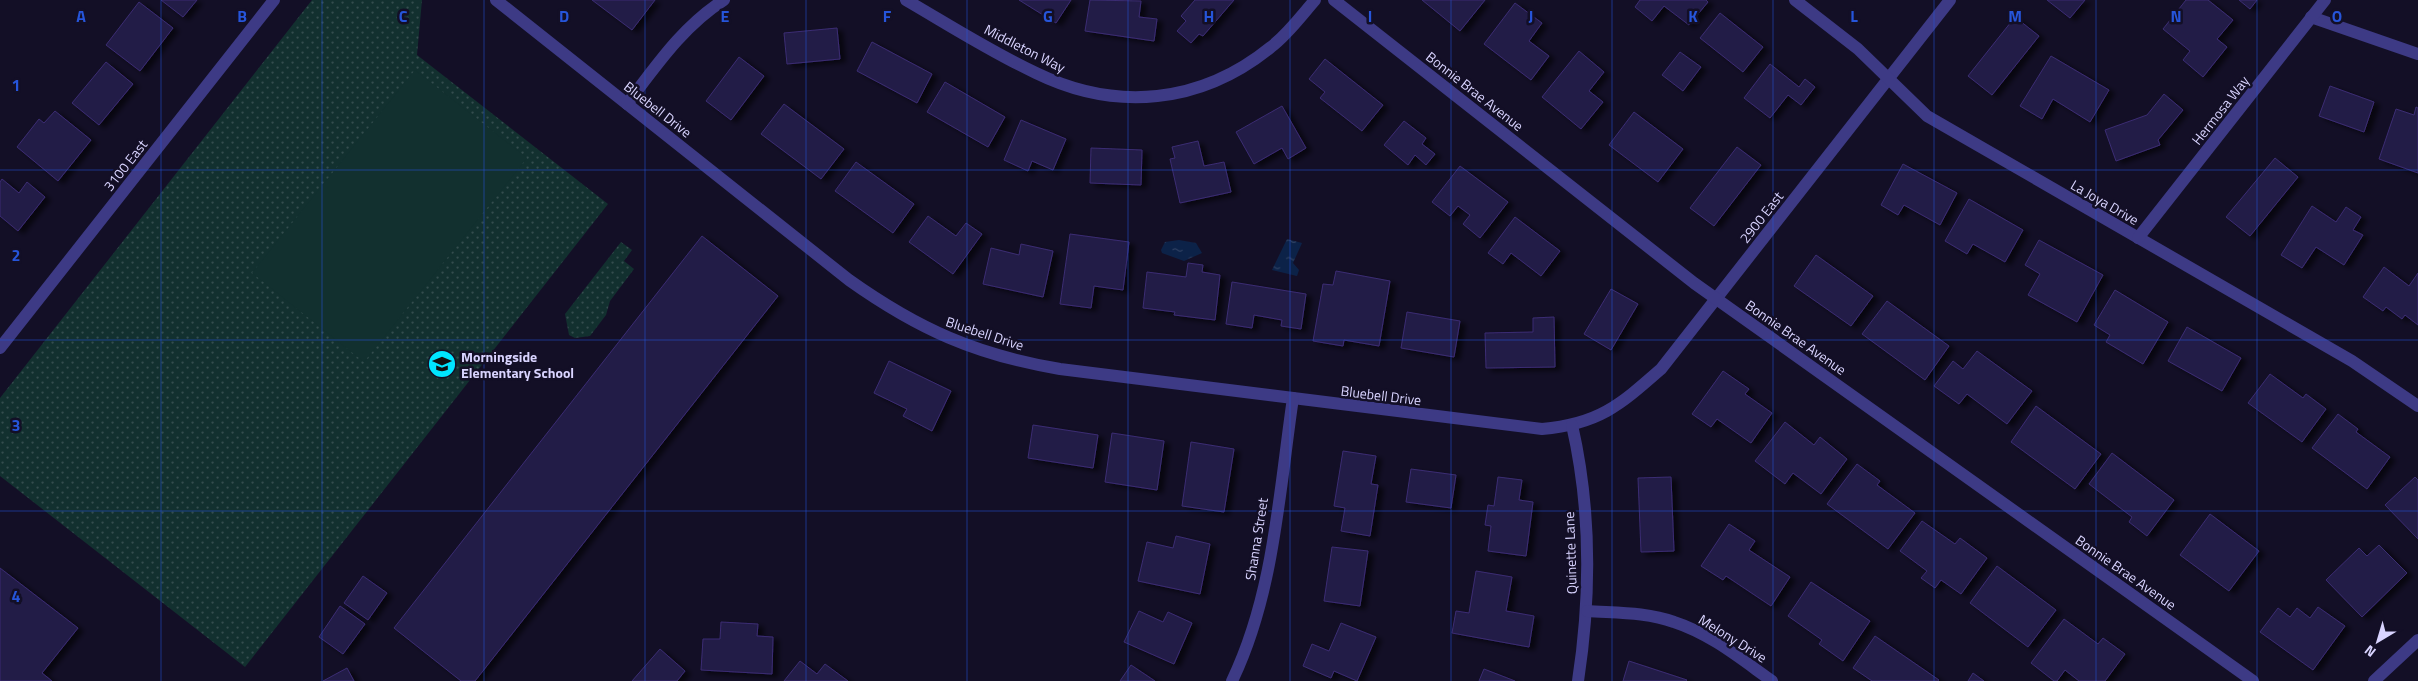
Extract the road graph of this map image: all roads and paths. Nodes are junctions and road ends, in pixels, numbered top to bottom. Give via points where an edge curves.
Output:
1 (274, 0) edge
2 (496, 0) edge
3 (724, 0) edge
4 (906, 0) edge
5 (1315, 0) edge
6 (1334, 0) edge
7 (1795, 0) edge
8 (1950, 0) edge
9 (2325, 0) edge
10 (2311, 17) junction
11 (2418, 54) edge
12 (1888, 79) junction
13 (627, 104) junction
14 (2138, 238) junction
15 (1716, 299) junction
16 (0, 348) edge
17 (1293, 398) junction
18 (2418, 406) edge
19 (1572, 425) junction
20 (1587, 611) junction
21 (2418, 640) edge
22 (1232, 681) edge
23 (1578, 681) edge
24 (1772, 681) edge
25 (2253, 681) edge
26 (2374, 681) edge

1 - 16 street, 3100 East
2 - 13 street, Bluebell Drive
3 - 13 street via 682,35
4 - 5 street, Middleton Way via 1037,74 1084,91 1126,98 1175,94 1242,68 1273,46
6 - 15 street, Bonnie Brae Avenue
7 - 12 street, La Joya Drive via 1858,49
8 - 12 street, 2900 East
9 - 10 street, Hermosa Way
10 - 11 street
10 - 14 street, Hermosa Way
12 - 14 street, La Joya Drive via 1927,116
12 - 15 street, 2900 East
13 - 17 street, Bluebell Drive via 849,280 893,311 940,335 1044,366
14 - 18 street, La Joya Drive via 2352,361
15 - 19 street, 2900 East via 1661,369 1618,406
15 - 25 street, Bonnie Brae Avenue
17 - 19 street, Bluebell Drive via 1525,428
17 - 22 street, Shanna Street via 1267,575 1248,644
19 - 20 street, Quinette Lane via 1581,462
20 - 23 street, Quinette Lane
20 - 24 street, Melony Drive via 1673,621 1707,636
21 - 26 street

